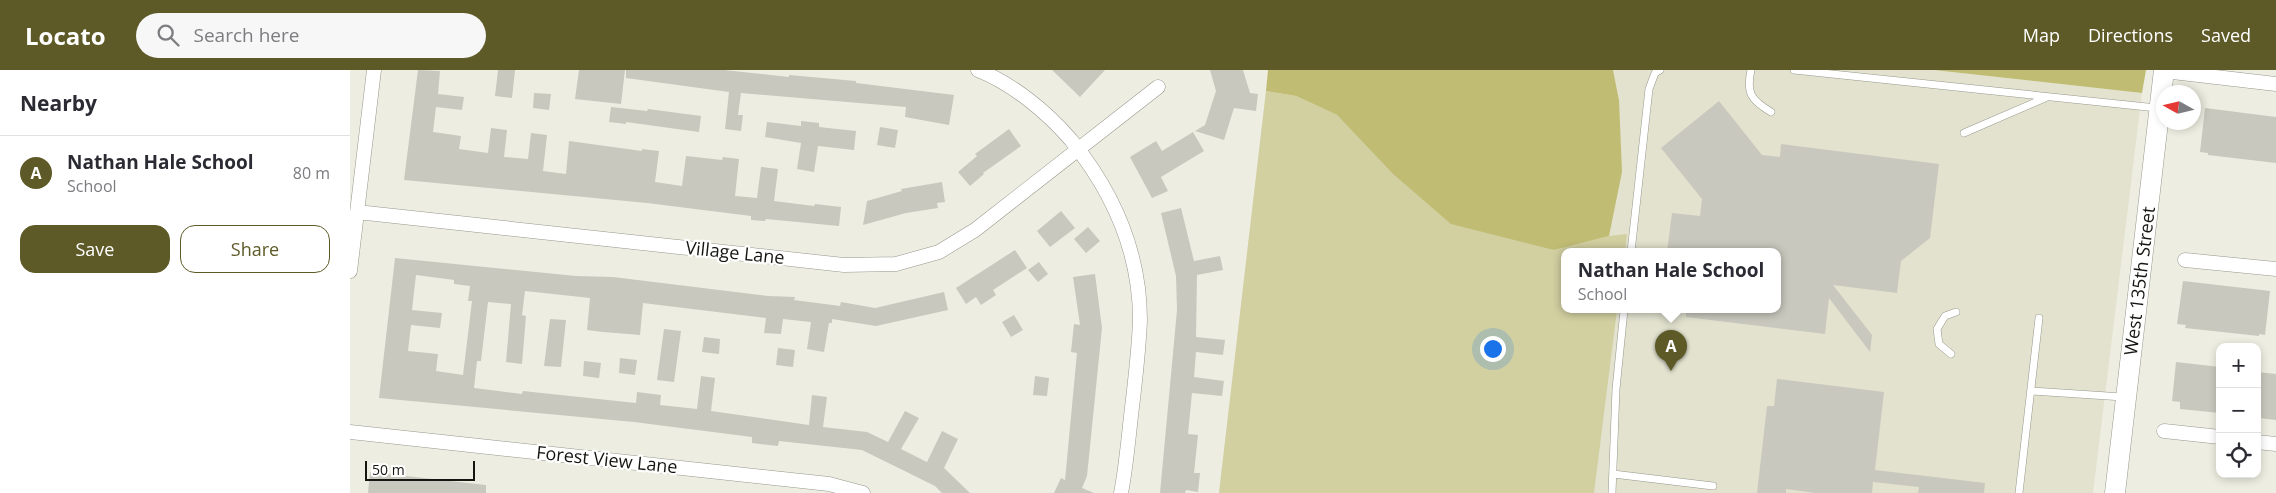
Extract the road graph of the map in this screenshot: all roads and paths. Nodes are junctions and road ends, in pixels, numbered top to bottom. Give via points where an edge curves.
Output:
1 (374, 70) edge
2 (978, 70) edge
3 (1660, 70) edge
4 (1751, 70) edge
5 (1794, 70) edge
6 (2164, 71) edge
7 (2276, 84) edge
8 (2162, 85) edge
9 (1158, 87) dead end
10 (2045, 97) junction
11 (2156, 108) edge
12 (1771, 112) dead end
13 (2157, 130) edge
14 (1964, 133) dead end
15 (1078, 149) junction
16 (357, 212) junction
17 (1631, 248) edge
18 (2185, 260) dead end
19 (2276, 269) edge
20 (350, 271) edge
21 (1956, 312) dead end
22 (1624, 313) edge
23 (2039, 318) dead end
24 (1951, 354) dead end
25 (2031, 391) junction
26 (2126, 397) junction
27 (2164, 431) dead end
28 (350, 432) edge
29 (2216, 437) edge
30 (2261, 442) edge
31 (2276, 444) edge
32 (1613, 474) junction
33 (1713, 486) dead end
34 (862, 493) edge
35 (1121, 493) edge
36 (1612, 493) edge
37 (2019, 493) edge
38 (2115, 493) edge

1 - 16 street
2 - 15 street via 1009,86 1032,104
3 - 17 lane via 1649,89
4 - 12 lane via 1748,84 1751,95
5 - 10 lane
6 - 7 street
6 - 8 street, West 135th Street
9 - 15 street, Village Lane
10 - 11 lane
10 - 14 lane
13 - 26 street, West 135th Street
15 - 16 street, Village Lane via 975,230 946,248 919,259 888,265 844,266
15 - 35 street via 1104,185 1119,217 1130,251 1140,318
16 - 20 street
18 - 19 street
21 - 24 lane via 1945,316 1937,329 1939,344
22 - 32 lane via 1616,389
23 - 25 lane
25 - 26 lane
25 - 37 lane
26 - 38 street, West 135th Street
27 - 29 street
28 - 34 street, Forest View Lane via 829,484
30 - 31 street
32 - 33 lane
32 - 36 lane

